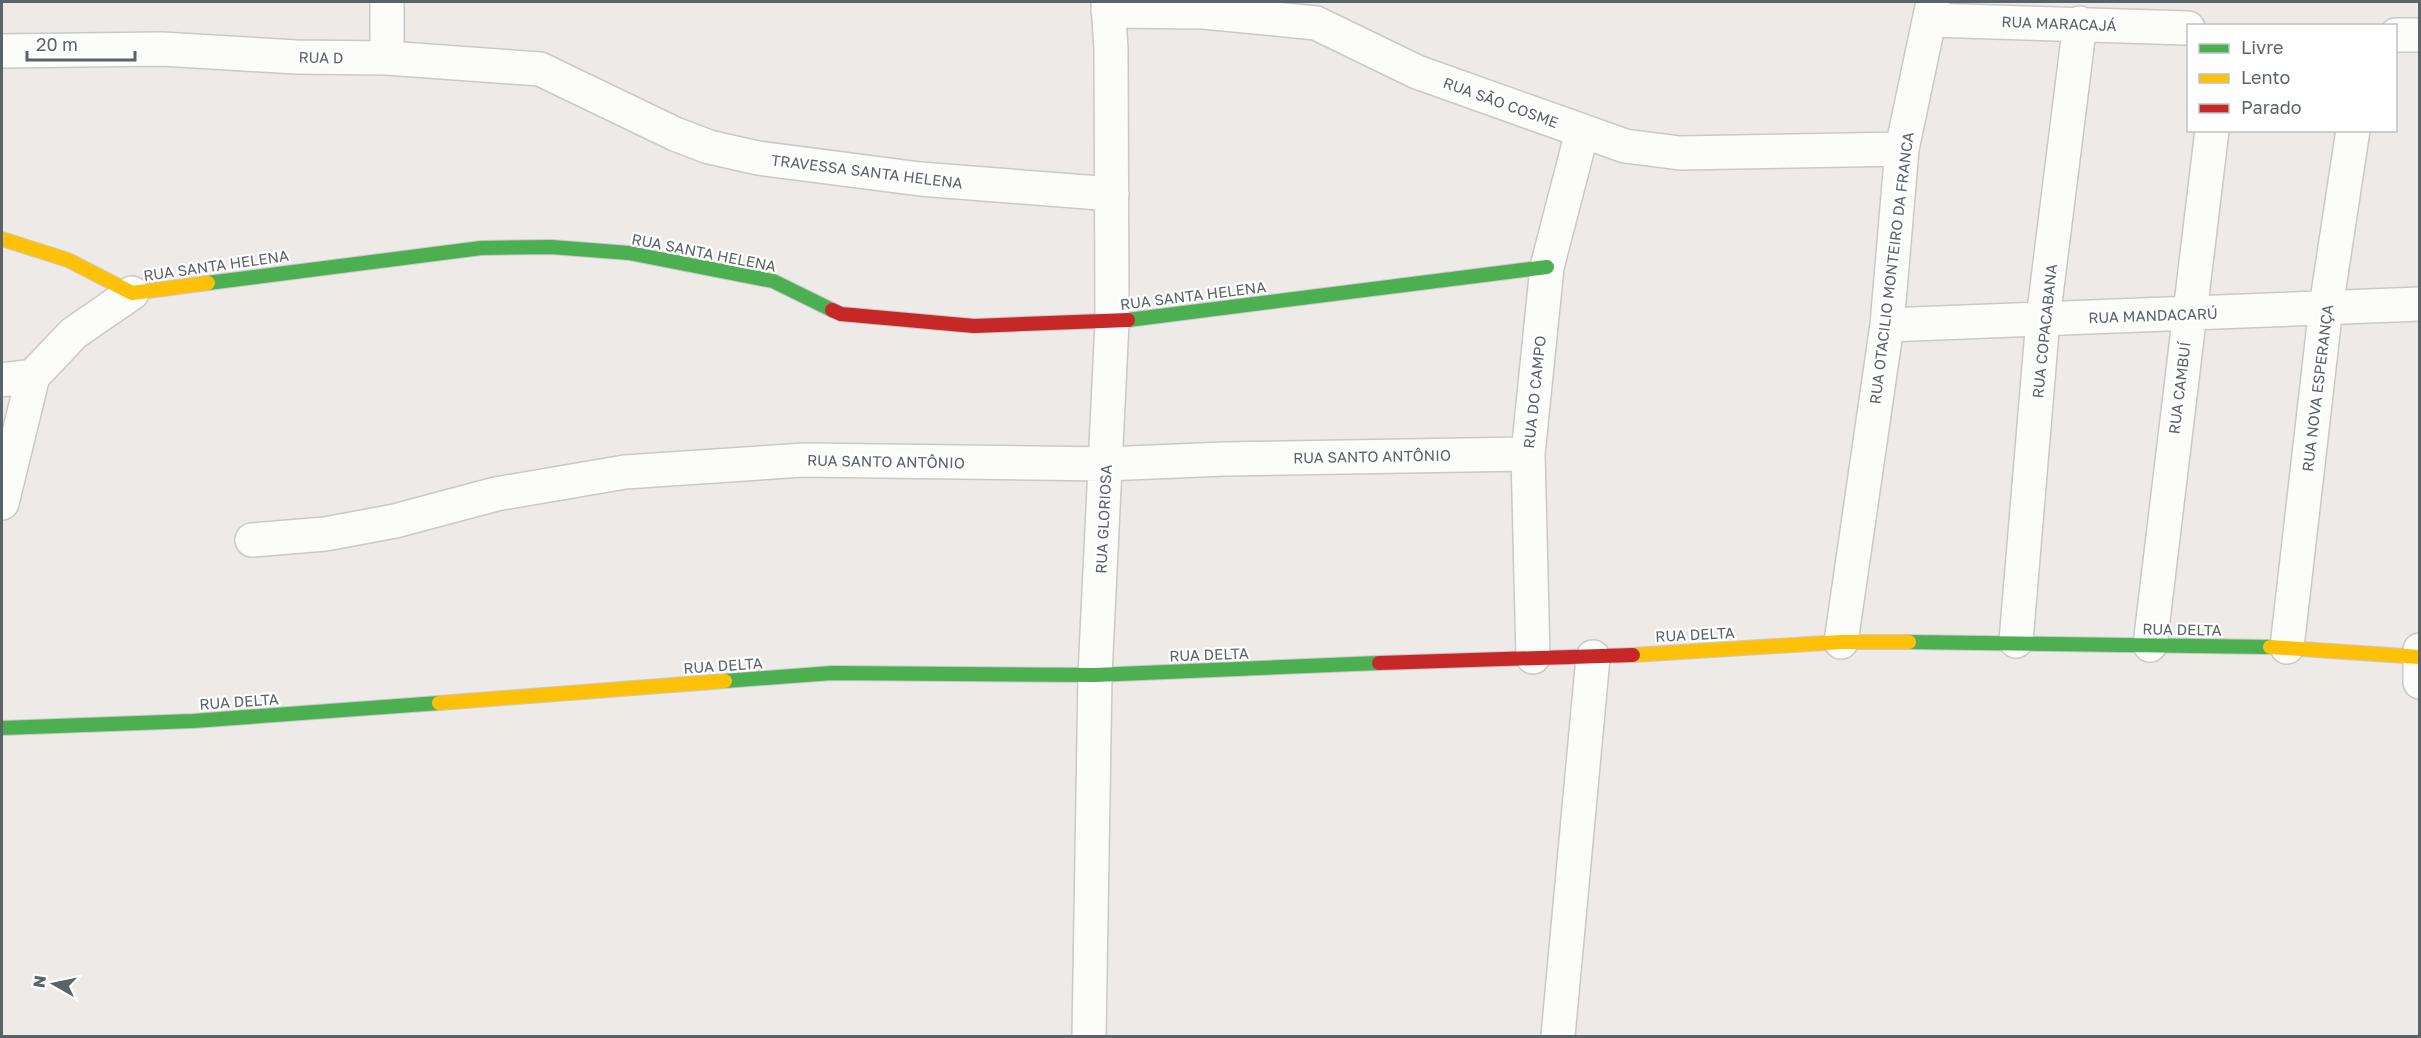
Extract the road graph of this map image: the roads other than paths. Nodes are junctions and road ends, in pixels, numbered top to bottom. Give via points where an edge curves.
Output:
1 (387, 2) edge
2 (1108, 6) edge
3 (1932, 11) edge
4 (1317, 12) edge
5 (2080, 23) junction
6 (2187, 28) edge
7 (2397, 35) edge
8 (2420, 35) edge
9 (2, 51) edge
10 (387, 58) junction
11 (632, 112) joint
12 (1582, 132) junction
13 (2212, 132) edge
14 (2353, 132) edge
15 (1902, 149) junction
16 (1112, 194) junction
17 (2, 239) edge
18 (1547, 267) junction
19 (132, 293) junction
20 (2420, 304) edge
21 (2326, 308) junction
22 (2188, 315) junction
23 (2043, 319) junction
24 (1112, 322) junction
25 (1887, 325) junction
26 (33, 376) junction
27 (2, 380) edge
28 (1528, 454) junction
29 (1105, 464) junction
30 (2, 502) edge
31 (252, 540) dead end
32 (2016, 641) junction
33 (1840, 642) junction
34 (2150, 645) junction
35 (2287, 647) junction
36 (1533, 657) junction
37 (1593, 657) junction
38 (2419, 662) edge
39 (1095, 675) junction
40 (2, 729) edge
41 (1089, 1036) edge
42 (1558, 1036) edge

1 - 10 street
2 - 4 street, RUA SÃO COSME via 1204,12
2 - 16 street, RUA GLORIOSA
3 - 5 street, RUA MARACAJÁ
3 - 15 street, RUA OTACILIO MONTEIRO DA FRANCA
4 - 12 street, RUA SÃO COSME via 1417,72
5 - 6 street, RUA MARACAJÁ
5 - 23 street, RUA COPACABANA
7 - 8 street
9 - 10 street, RUA D via 162,48 296,57
10 - 11 street, RUA D via 540,69
11 - 16 street, TRAVESSA SANTA HELENA via 709,147 758,158 920,179
12 - 15 street, RUA SÃO COSME via 1625,146 1680,153
12 - 18 street, RUA DO CAMPO
13 - 22 street, RUA CAMBUÍ
14 - 21 street, RUA NOVA ESPERANÇA
15 - 25 street, RUA OTACILIO MONTEIRO DA FRANCA
16 - 24 street, RUA GLORIOSA
17 - 19 street, RUA SANTA HELENA via 68,260
18 - 24 street, RUA SANTA HELENA
18 - 28 street, RUA DO CAMPO
19 - 24 street, RUA SANTA HELENA via 434,253 551,247 629,253 773,281 841,314 974,326
19 - 26 street via 74,333
20 - 21 street, RUA MANDACARÚ
21 - 22 street, RUA MANDACARÚ
21 - 35 street, RUA NOVA ESPERANÇA
22 - 23 street, RUA MANDACARÚ
22 - 34 street, RUA CAMBUÍ
23 - 25 street, RUA MANDACARÚ
23 - 32 street, RUA COPACABANA
24 - 29 street, RUA GLORIOSA
25 - 33 street, RUA OTACILIO MONTEIRO DA FRANCA
26 - 27 street
26 - 30 street
28 - 29 street, RUA SANTO ANTÔNIO
28 - 36 street, RUA DO CAMPO
29 - 31 street, RUA SANTO ANTÔNIO via 804,460 625,472 496,494 395,521 325,534
29 - 39 street, RUA GLORIOSA
32 - 33 street, RUA DELTA
32 - 34 street, RUA DELTA
33 - 37 street, RUA DELTA
34 - 35 street, RUA DELTA
35 - 38 street, RUA DELTA
36 - 37 street, RUA DELTA
36 - 39 street, RUA DELTA
37 - 42 street
39 - 40 street, RUA DELTA via 832,673 193,721
39 - 41 street, RUA GLORIOSA

